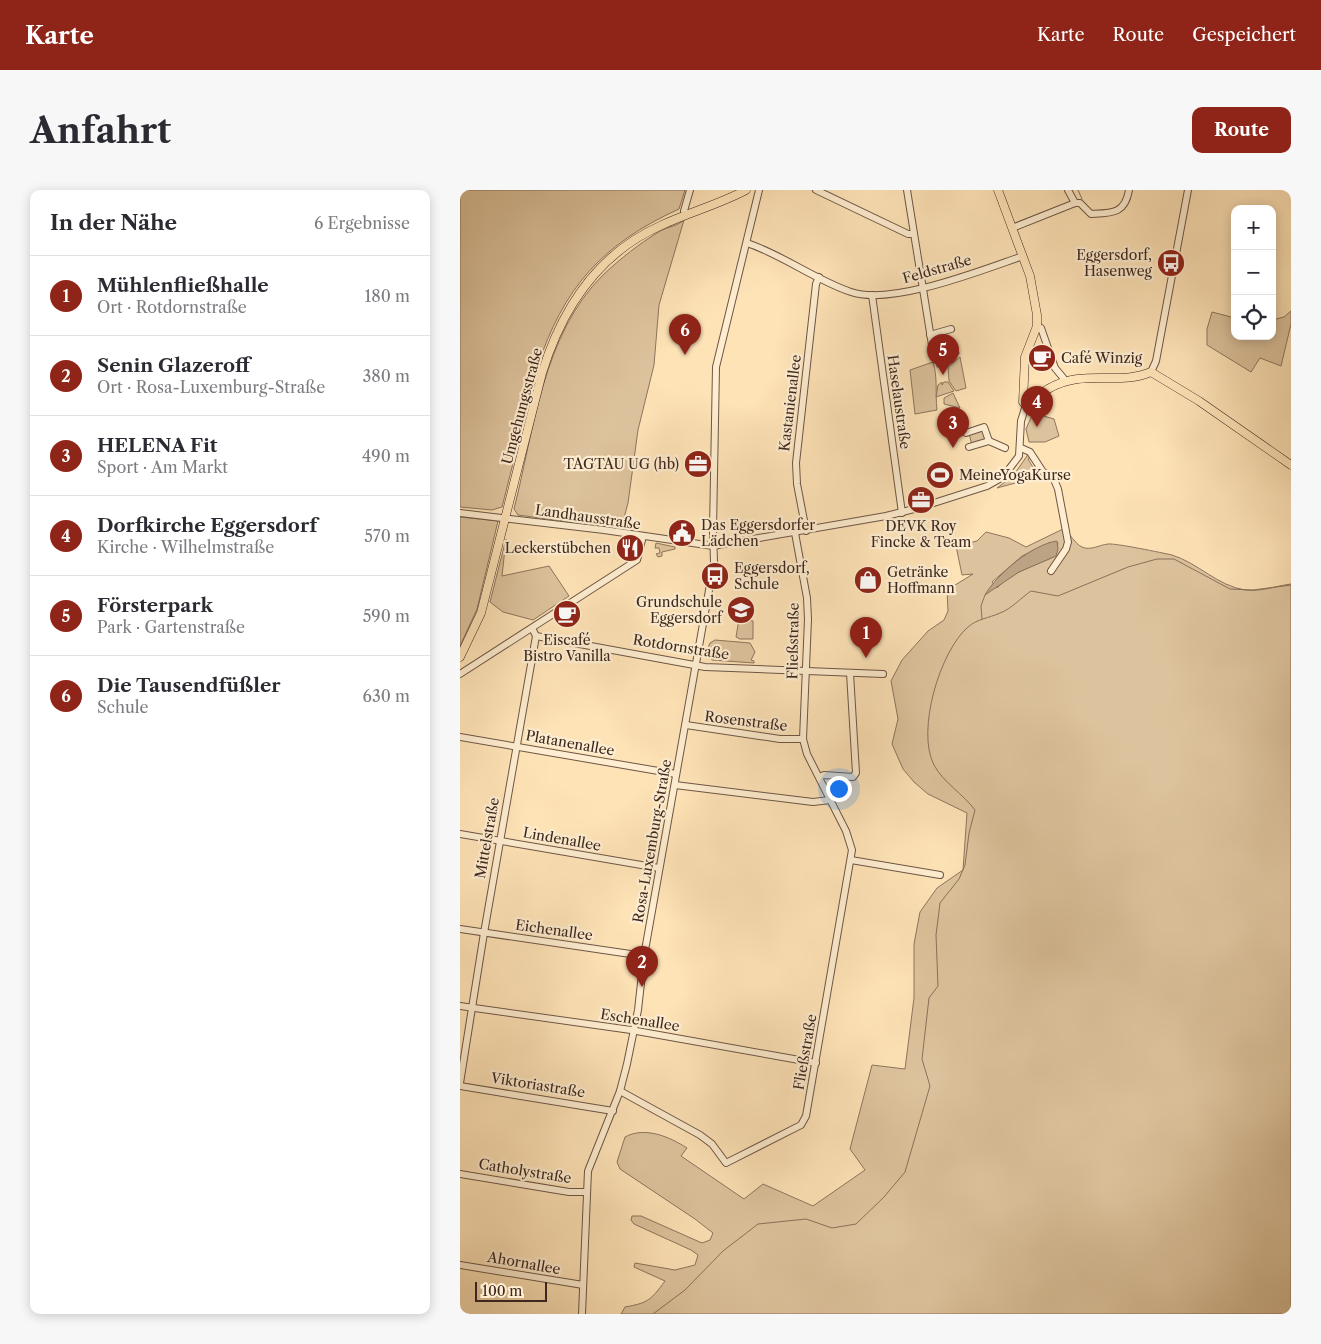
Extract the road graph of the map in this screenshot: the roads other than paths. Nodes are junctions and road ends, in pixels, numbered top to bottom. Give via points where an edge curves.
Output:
1 (690, 190) edge
2 (746, 190) edge
3 (759, 190) edge
4 (816, 190) edge
5 (907, 190) edge
6 (998, 190) edge
7 (1068, 190) edge
8 (1129, 190) edge
9 (1188, 190) edge
10 (1075, 204) junction
11 (686, 215) junction
12 (1012, 228) junction
13 (914, 234) junction
14 (747, 243) junction
15 (1023, 256) junction
16 (819, 277) junction
17 (922, 288) junction
18 (872, 295) junction
19 (1037, 326) junction
20 (951, 329) dead end
21 (930, 335) junction
22 (933, 351) dead end
23 (1151, 372) junction
24 (1065, 380) junction
25 (1026, 405) junction
26 (989, 440) junction
27 (1005, 448) dead end
28 (1021, 448) junction
29 (1291, 465) edge
30 (460, 513) edge
31 (902, 513) junction
32 (505, 518) junction
33 (806, 531) junction
34 (795, 532) junction
35 (643, 536) junction
36 (713, 546) junction
37 (1052, 571) dead end
38 (532, 628) junction
39 (536, 636) junction
40 (460, 657) edge
41 (697, 665) junction
42 (805, 670) junction
43 (850, 673) junction
44 (460, 674) edge
45 (883, 674) dead end
46 (686, 725) junction
47 (460, 737) edge
48 (804, 740) junction
49 (516, 746) junction
50 (676, 774) junction
51 (818, 777) junction
52 (674, 785) junction
53 (830, 800) junction
54 (460, 834) edge
55 (500, 841) junction
56 (851, 860) junction
57 (659, 868) junction
58 (940, 876) dead end
59 (460, 929) edge
60 (484, 933) junction
61 (644, 956) junction
62 (460, 1006) edge
63 (472, 1008) junction
64 (634, 1031) junction
65 (816, 1063) junction
66 (460, 1085) edge
67 (620, 1091) junction
68 (613, 1110) junction
69 (460, 1174) edge
70 (585, 1192) junction
71 (460, 1265) edge
72 (583, 1285) junction
73 (582, 1314) edge

1 - 11 street via 684,211
2 - 11 main road, Umgehungsstraße
3 - 14 street, Rosa-Luxemburg-Straße
4 - 13 street
5 - 13 street
6 - 12 main road
7 - 10 street
8 - 10 street via 1126,203 1116,211 1091,214 1080,203
9 - 23 street via 1156,361
10 - 12 street
11 - 32 main road, Umgehungsstraße via 648,231 622,248 590,279 567,311 553,339 542,373
12 - 15 main road
13 - 17 street
14 - 16 street, Feldstraße
14 - 36 street, Rosa-Luxemburg-Straße via 716,367
15 - 17 street, Feldstraße
15 - 19 main road via 1032,285
16 - 18 street, Feldstraße via 854,293
16 - 33 street, Kastanienallee via 796,463
17 - 18 street, Feldstraße
17 - 21 street
18 - 31 street, Haselaustraße
19 - 24 street via 1041,328 1055,368
19 - 25 main road via 1024,364 1022,398
20 - 21 street
21 - 22 street
23 - 24 main road
23 - 29 main road
24 - 25 main road
25 - 28 street via 1021,422
26 - 26 street via 985,425 965,432 970,447
26 - 27 street
28 - 31 street, Landhausstraße via 1008,473 992,485
28 - 37 street via 1030,452 1043,472 1053,477 1058,489 1068,542
30 - 32 street, Landhausstraße
31 - 33 street, Landhausstraße
32 - 35 street, Landhausstraße
32 - 40 main road, Umgehungsstraße via 481,613
33 - 34 street, Landhausstraße
34 - 36 street, Landhausstraße
34 - 42 street, Fließstraße via 807,598
35 - 36 street, Landhausstraße
35 - 38 street via 637,560
36 - 41 street, Rosa-Luxemburg-Straße via 712,575
38 - 39 street
38 - 44 street
39 - 41 street, Rotdornstraße
39 - 49 street, Mittelstraße
41 - 42 street, Rotdornstraße
41 - 46 street, Rosa-Luxemburg-Straße
42 - 43 street, Rotdornstraße
42 - 48 street, Fließstraße
43 - 45 street, Rotdornstraße
43 - 51 street via 856,773 853,777
46 - 48 street, Rosenstraße
46 - 50 street, Rosa-Luxemburg-Straße
47 - 49 street, Platanenallee
48 - 51 street, Fließstraße
49 - 50 street, Platanenallee
49 - 55 street, Mittelstraße
50 - 52 street, Rosa-Luxemburg-Straße
51 - 53 street, Fließstraße
52 - 53 street via 813,802
52 - 57 street, Rosa-Luxemburg-Straße
53 - 56 street, Fließstraße via 850,839
54 - 55 street, Lindenallee
55 - 57 street, Lindenallee
55 - 60 street, Mittelstraße
56 - 58 street
56 - 65 street, Fließstraße
57 - 61 street, Rosa-Luxemburg-Straße
59 - 60 street, Eichenallee
60 - 61 street, Eichenallee
60 - 63 street, Mittelstraße
61 - 64 street, Rosa-Luxemburg-Straße
62 - 63 street, Eschenallee
63 - 64 street, Eschenallee
63 - 66 street, Mittelstraße
64 - 65 street, Eschenallee
64 - 67 street, Rosa-Luxemburg-Straße
65 - 67 street, Fließstraße via 804,1122 726,1163 700,1134
66 - 68 street, Viktoriastraße
67 - 68 street, Rosa-Luxemburg-Straße
68 - 70 street, Rosa-Luxemburg-Straße via 590,1162
69 - 70 street, Catholystraße
70 - 72 street, Rosa-Luxemburg-Straße
71 - 72 street, Ahornallee
72 - 73 street, Rosa-Luxemburg-Straße

